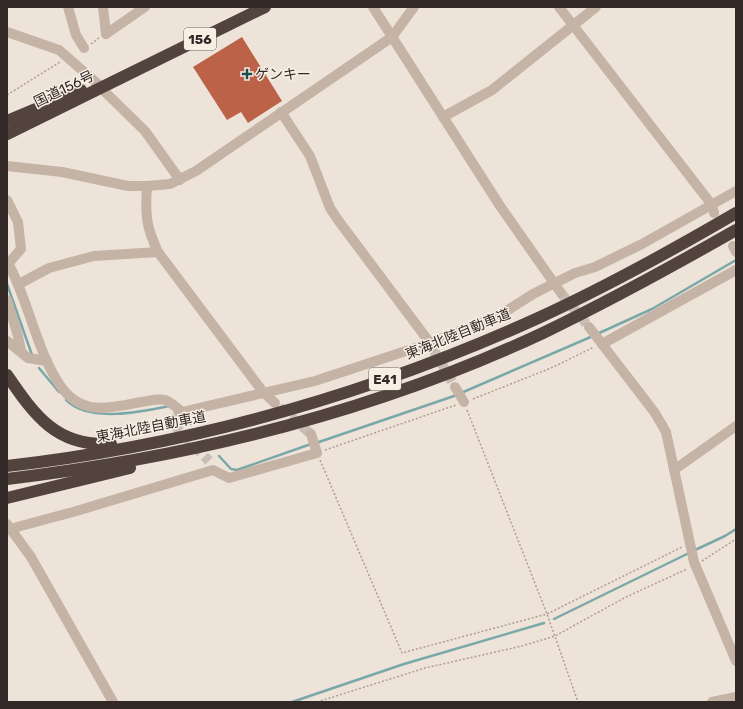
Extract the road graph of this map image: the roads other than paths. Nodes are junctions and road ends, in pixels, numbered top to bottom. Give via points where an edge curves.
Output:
1 (68, 7) edge
2 (103, 7) edge
3 (145, 7) edge
4 (265, 7) edge
5 (373, 7) edge
6 (414, 7) edge
7 (559, 7) edge
8 (596, 7) edge
9 (573, 25) junction
10 (7, 32) edge
11 (392, 37) junction
12 (84, 48) road end
13 (100, 86) junction
14 (281, 112) junction
15 (443, 117) junction
16 (7, 121) edge
17 (7, 134) edge
18 (7, 166) edge
19 (180, 180) junction
20 (146, 186) junction
21 (736, 191) edge
22 (7, 200) edge
23 (713, 209) junction
24 (736, 213) edge
25 (736, 230) edge
26 (158, 252) junction
27 (8, 265) edge
28 (736, 270) edge
29 (19, 284) junction
30 (553, 284) junction
31 (561, 293) tunnel mouth
32 (7, 300) edge
33 (590, 328) tunnel mouth
34 (7, 341) edge
35 (601, 342) junction
36 (431, 345) junction
37 (21, 351) junction
38 (47, 361) junction
39 (7, 375) edge
40 (264, 392) junction
41 (277, 408) junction
42 (736, 426) edge
43 (222, 443) junction
44 (314, 443) road end
45 (7, 466) edge
46 (674, 470) junction
47 (7, 479) edge
48 (7, 498) edge
49 (10, 527) edge
50 (736, 661) edge
51 (736, 697) edge
52 (113, 702) edge
53 (712, 702) edge

1 - 12 street via 76,35
2 - 3 street via 106,34
4 - 13 highway, 国道156号 / 156
5 - 11 street
6 - 11 street
7 - 9 street
8 - 9 street
9 - 15 street via 492,90
9 - 23 street
10 - 13 street via 60,50
11 - 14 street
11 - 15 street
13 - 16 highway, 国道156号 / 156 via 62,98
13 - 17 highway, 国道156号 / 156
13 - 19 street via 145,131
14 - 19 street
14 - 36 street via 310,156 330,208
15 - 30 street
18 - 20 street via 62,172 128,186
19 - 20 street via 170,184
20 - 26 street via 149,235
21 - 23 street
22 - 27 street via 18,222 20,249
23 - 30 street via 608,261
24 - 41 highway, 東海北陸自動車道 / E41 via 653,260 536,319 349,392
25 - 43 highway, 東海北陸自動車道 / E41 via 608,300 482,359 356,406
26 - 29 street via 94,256 49,268
26 - 40 street
27 - 29 street
28 - 35 street
29 - 38 street
30 - 31 street
30 - 36 street via 497,317
32 - 37 street
33 - 35 street
34 - 37 street
35 - 46 street via 655,413 666,432
36 - 40 street via 315,381
37 - 38 street via 28,358
38 - 40 street via 62,388 76,402 92,408 115,407 158,399 167,400 178,416
39 - 41 highway via 30,409 42,421 67,437 93,444 120,444 149,439
40 - 41 street
41 - 45 highway, 東海北陸自動車道 / E41 via 215,430 149,444
42 - 46 street
43 - 47 highway, 東海北陸自動車道 / E41 via 93,467
43 - 48 highway
44 - 49 street via 229,478 211,466 73,512
46 - 50 street via 694,563
49 - 52 street via 31,558
51 - 53 street

